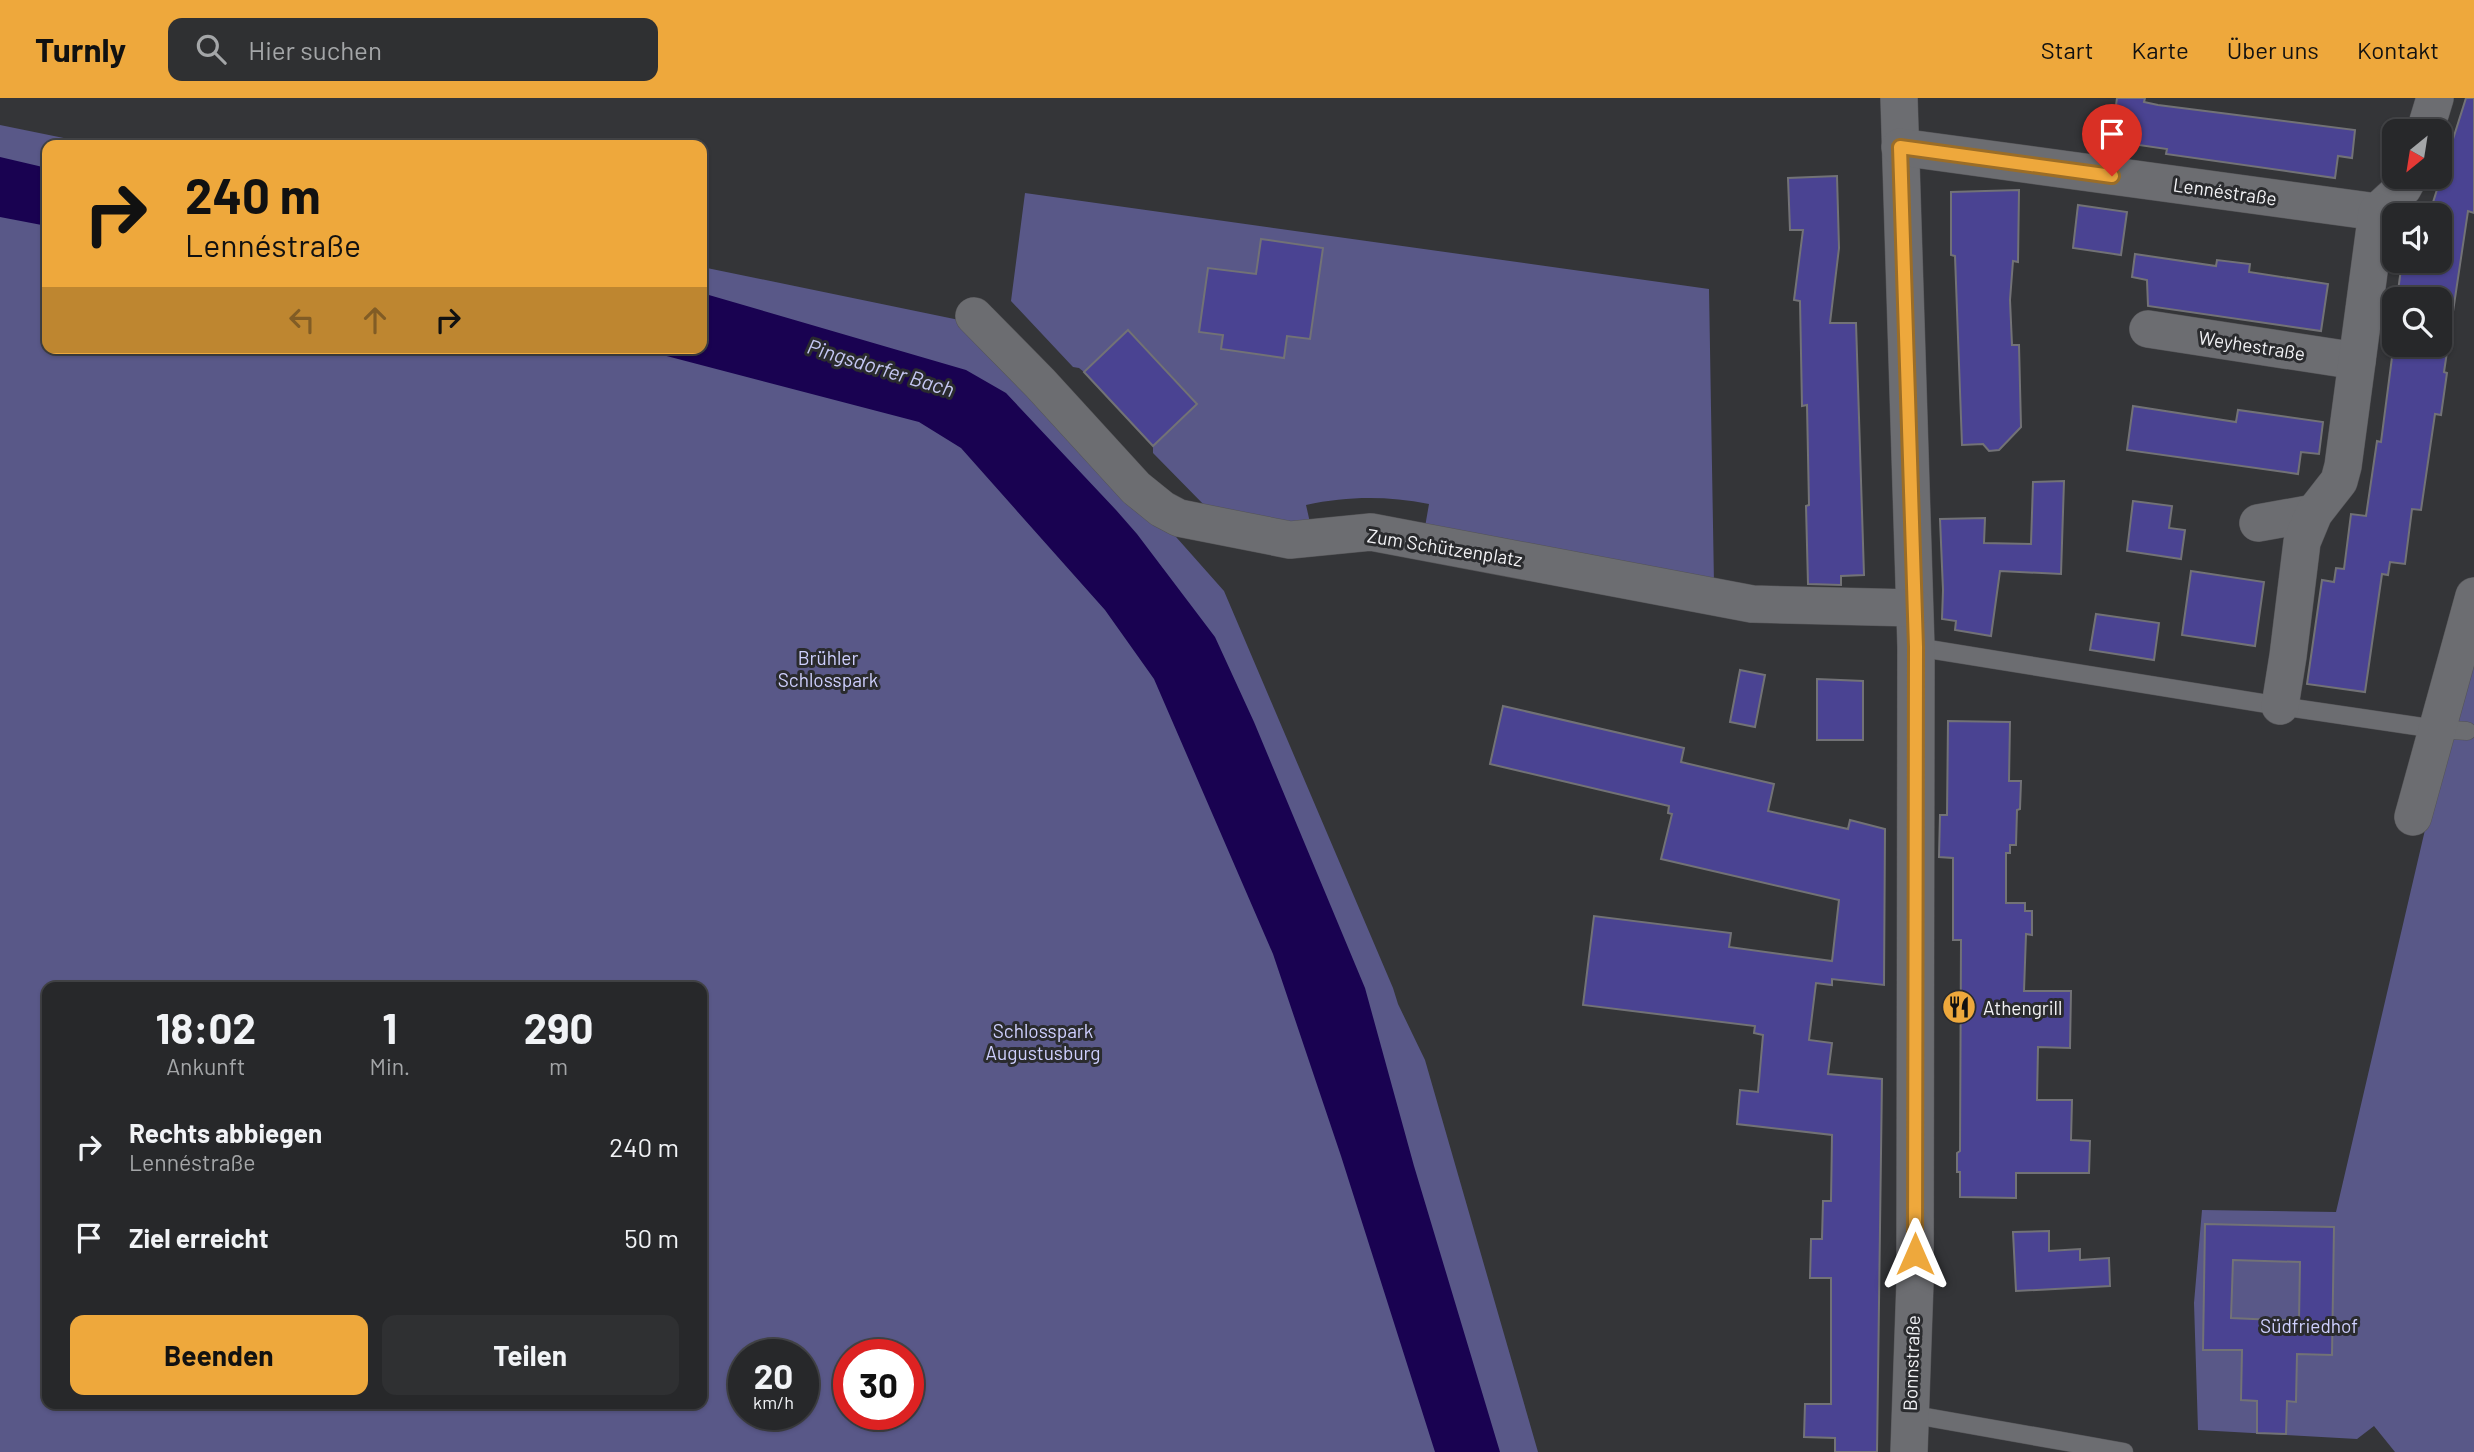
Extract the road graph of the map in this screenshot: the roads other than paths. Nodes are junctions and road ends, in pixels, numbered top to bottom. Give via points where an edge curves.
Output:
1 (1899, 98) edge
2 (2435, 98) edge
3 (2429, 119) edge
4 (1900, 147) junction
5 (2402, 189) edge
6 (2377, 212) junction
7 (974, 316) dead end
8 (2148, 329) dead end
9 (2357, 361) junction
10 (2314, 513) junction
11 (2258, 523) dead end
12 (2474, 596) edge
13 (1914, 608) junction
14 (1916, 647) junction
15 (2280, 706) junction
16 (2452, 730) junction
17 (2413, 817) dead end
18 (1909, 1413) junction
19 (1909, 1452) edge
20 (2124, 1452) edge

1 - 4 street, Bonnstraße
2 - 3 street
4 - 6 street, Lennéstraße
4 - 13 street, Bonnstraße
5 - 6 street
6 - 9 street
7 - 13 street, Zum Schützenplatz via 1136,488 1179,518 1290,540 1371,531 1752,604
8 - 9 street, Weyhestraße
9 - 10 street via 2339,481
10 - 11 street
10 - 15 street via 2302,542
12 - 16 street
13 - 14 street, Bonnstraße
14 - 15 lane
14 - 18 street, Bonnstraße via 1915,1282
15 - 16 lane
16 - 17 street
18 - 19 street, Bonnstraße
18 - 20 lane

